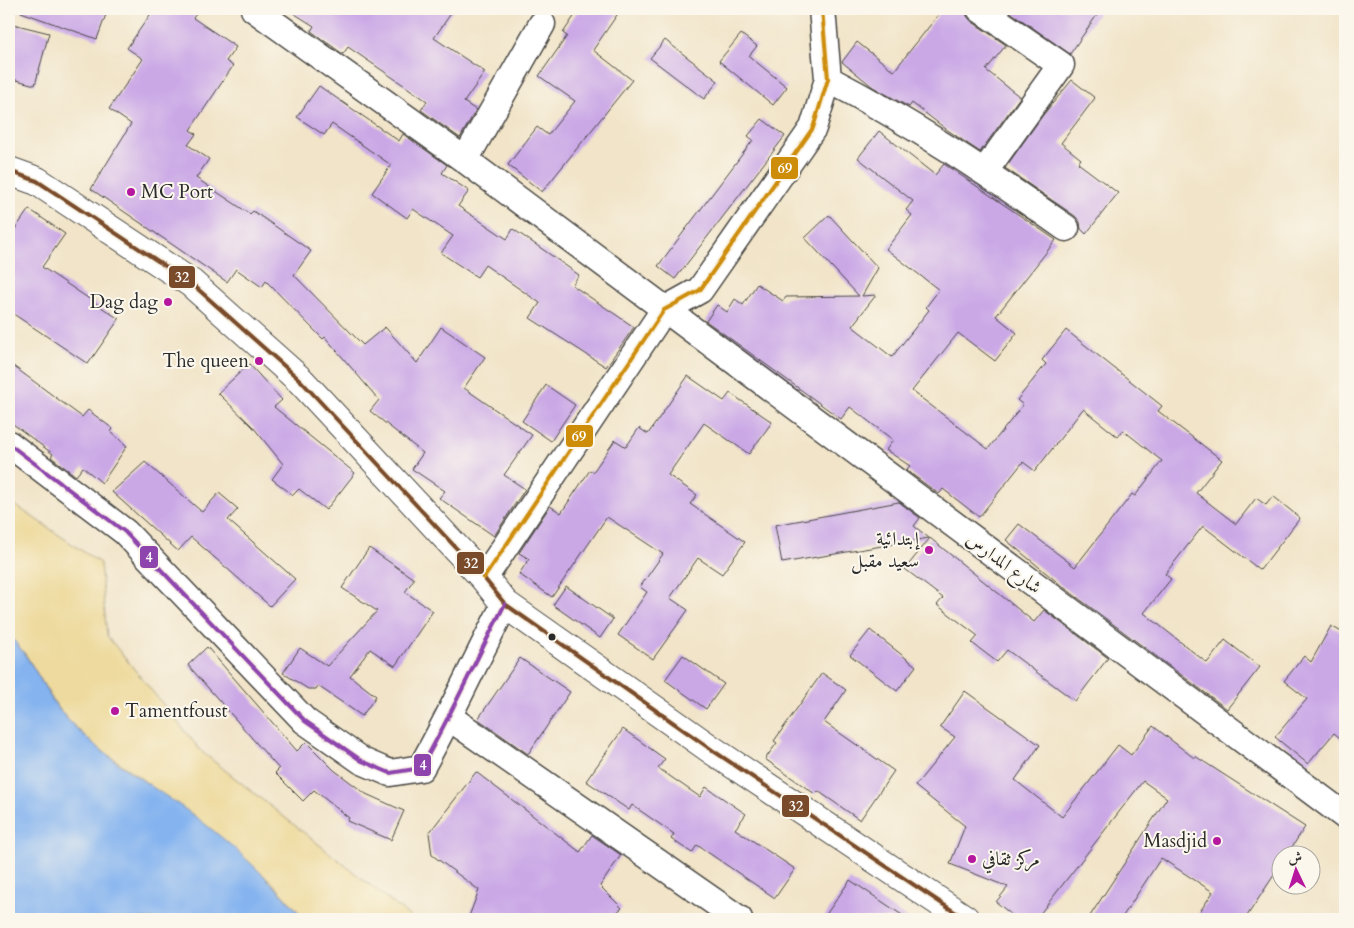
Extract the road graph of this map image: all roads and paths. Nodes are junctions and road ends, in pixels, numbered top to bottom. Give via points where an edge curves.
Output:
1 (254, 9) edge
2 (822, 9) edge
3 (980, 9) edge
4 (542, 24) dead end
5 (828, 79) junction
6 (465, 160) junction
7 (985, 171) junction
8 (9, 172) edge
9 (1066, 228) dead end
10 (664, 310) junction
11 (9, 444) edge
12 (484, 578) junction
13 (505, 604) junction
14 (450, 718) junction
15 (1345, 816) edge
16 (739, 919) edge
17 (965, 919) edge

1 - 6 street, شارع المدارس
2 - 5 street
3 - 7 street via 1061,65
4 - 6 street
5 - 7 street
5 - 10 street via 814,128 700,290
6 - 10 street, شارع المدارس
7 - 9 street
8 - 12 main road via 37,181 191,283 301,381
10 - 12 street
10 - 15 street, شارع المدارس
11 - 14 street via 125,532 305,721 362,761 390,773 421,768
12 - 13 main road
13 - 14 street via 470,670
13 - 17 main road via 712,750
14 - 16 street

